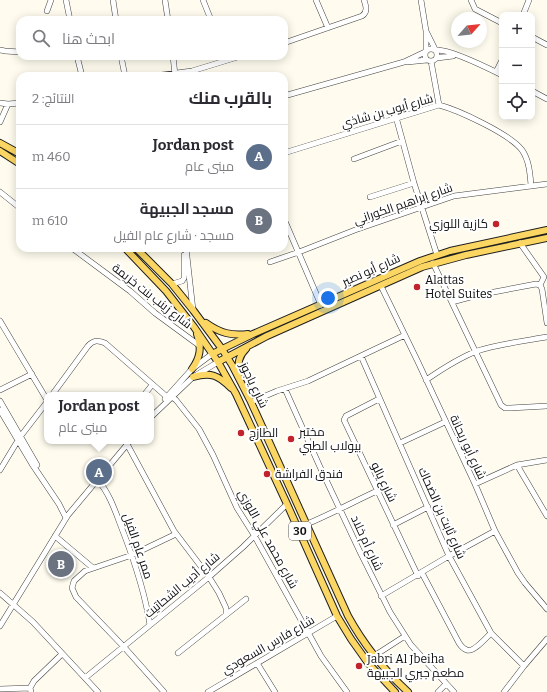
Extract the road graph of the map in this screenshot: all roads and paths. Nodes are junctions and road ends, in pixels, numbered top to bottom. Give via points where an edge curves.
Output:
1 (51, 0) edge
2 (66, 0) edge
3 (113, 0) edge
4 (165, 0) edge
5 (204, 0) edge
6 (316, 0) edge
7 (364, 0) edge
8 (421, 0) edge
9 (472, 0) edge
10 (529, 0) edge
11 (47, 11) dead end
12 (524, 12) edge
13 (69, 16) edge
14 (115, 16) edge
15 (167, 16) edge
16 (210, 16) edge
17 (499, 21) edge
18 (328, 28) junction
19 (426, 30) junction
20 (535, 39) edge
21 (288, 41) edge
22 (547, 45) edge
23 (0, 50) edge
24 (435, 50) junction
25 (16, 52) edge
26 (426, 52) junction
27 (458, 56) junction
28 (437, 58) junction
29 (79, 60) edge
30 (122, 60) edge
31 (173, 60) edge
32 (221, 60) edge
33 (429, 61) junction
34 (404, 62) junction
35 (499, 66) edge
36 (81, 72) edge
37 (124, 72) edge
38 (175, 72) edge
39 (186, 72) edge
40 (496, 72) junction
41 (499, 74) edge
42 (535, 93) edge
43 (288, 95) edge
44 (547, 99) edge
45 (0, 103) edge
46 (16, 103) edge
47 (8, 104) junction
48 (439, 105) junction
49 (396, 117) junction
50 (0, 122) edge
51 (402, 142) junction
52 (0, 143) edge
53 (0, 151) edge
54 (16, 152) edge
55 (288, 152) edge
56 (354, 159) dead end
57 (16, 161) edge
58 (414, 183) junction
59 (547, 184) edge
60 (531, 185) junction
61 (0, 192) edge
62 (370, 198) dead end
63 (16, 205) edge
64 (422, 207) junction
65 (288, 228) edge
66 (547, 230) edge
67 (547, 238) edge
68 (520, 243) junction
69 (77, 252) edge
70 (129, 252) edge
71 (140, 252) edge
72 (184, 252) edge
73 (186, 252) edge
74 (299, 252) junction
75 (437, 255) junction
76 (270, 262) dead end
77 (433, 263) junction
78 (172, 284) junction
79 (540, 285) junction
80 (381, 286) junction
81 (452, 302) junction
82 (321, 305) junction
83 (193, 310) junction
84 (0, 317) edge
85 (200, 320) junction
86 (0, 321) edge
87 (547, 323) edge
88 (194, 327) junction
89 (253, 334) junction
90 (405, 335) junction
91 (10, 336) junction
92 (547, 337) edge
93 (252, 343) junction
94 (200, 346) junction
95 (222, 349) junction
96 (476, 352) junction
97 (212, 354) junction
98 (361, 356) junction
99 (227, 357) junction
100 (218, 362) junction
101 (192, 369) junction
102 (32, 376) junction
103 (193, 377) junction
104 (239, 378) junction
105 (426, 380) junction
106 (152, 385) junction
107 (285, 389) junction
108 (0, 390) edge
109 (54, 392) edge
110 (146, 392) edge
111 (236, 394) junction
112 (44, 396) edge
113 (170, 397) junction
114 (379, 399) junction
115 (0, 401) edge
116 (251, 402) junction
117 (44, 405) edge
118 (547, 406) edge
119 (0, 410) edge
120 (154, 414) edge
121 (445, 422) junction
122 (19, 439) junction
123 (400, 443) junction
124 (126, 444) edge
125 (129, 444) edge
126 (547, 460) edge
127 (517, 465) junction
128 (0, 470) edge
129 (97, 479) junction
130 (474, 484) junction
131 (377, 491) junction
132 (288, 504) junction
133 (428, 507) junction
134 (340, 510) junction
135 (547, 516) edge
136 (66, 518) junction
137 (307, 524) junction
138 (393, 525) junction
139 (495, 532) junction
140 (176, 534) junction
141 (254, 535) junction
142 (55, 536) junction
143 (132, 555) junction
144 (449, 556) junction
145 (93, 568) junction
146 (420, 575) junction
147 (209, 577) junction
148 (0, 593) edge
149 (381, 596) junction
150 (246, 599) dead end
151 (13, 604) junction
152 (547, 609) edge
153 (226, 614) junction
154 (337, 616) junction
155 (150, 625) junction
156 (0, 626) edge
157 (309, 633) junction
158 (491, 633) junction
159 (404, 636) junction
160 (547, 639) edge
161 (124, 647) junction
162 (178, 653) dead end
163 (62, 654) junction
164 (374, 656) junction
165 (257, 663) junction
166 (524, 666) junction
167 (85, 678) junction
168 (446, 684) junction
169 (0, 690) edge
170 (31, 690) edge
171 (98, 692) edge
172 (164, 692) edge
173 (208, 692) edge
174 (275, 692) edge
175 (347, 692) edge
176 (395, 692) edge
177 (408, 692) edge
178 (438, 692) edge
179 (454, 692) edge
180 (504, 692) edge

1 - 11 street
2 - 13 street
3 - 14 street
4 - 15 street
5 - 16 street
6 - 18 street
7 - 18 street via 365,14
8 - 19 street
9 - 17 street via 475,9
10 - 12 street
18 - 21 street
19 - 24 street
19 - 26 street
20 - 22 street
23 - 25 street
24 - 26 street via 429,49
24 - 27 street
24 - 28 street
26 - 33 street via 425,56
26 - 34 street
27 - 28 street
27 - 40 street
28 - 33 street
29 - 36 street
30 - 37 street
31 - 38 street
32 - 39 street
33 - 34 street
33 - 48 street
34 - 43 street
35 - 40 street
40 - 41 street
42 - 44 street
45 - 47 street
46 - 47 street
47 - 50 street
48 - 49 street, شارع أيوب بن شاذي
48 - 60 street, شارع أيوب بن شاذي via 489,127 517,145 527,160
49 - 51 street
49 - 55 street, شارع أيوب بن شاذي
51 - 56 street
51 - 58 street
52 - 54 main road
53 - 57 main road
58 - 62 street
58 - 64 street
59 - 60 street, شارع إبراهيم الكوراني
60 - 64 street, شارع إبراهيم الكوراني via 454,196
61 - 63 street
64 - 74 street, شارع إبراهيم الكوراني
64 - 75 street
65 - 74 street
66 - 75 main road, شارع أبو نصير
67 - 68 main road, شارع أبو نصير
68 - 77 main road, شارع أبو نصير
68 - 79 street via 544,277
69 - 94 street, شارع زينب بنت خزيمة
70 - 88 main road, شارع ياجوز / 30 via 166,291
71 - 78 main road, شارع ياجوز / 30
72 - 78 street via 184,278
73 - 83 street
74 - 76 street, شارع إبراهيم الكوراني
74 - 82 street
75 - 82 main road, شارع أبو نصير
77 - 80 main road, شارع أبو نصير
77 - 81 street
78 - 83 main road, شارع ياجوز / 30
79 - 81 street via 532,284
79 - 87 street
80 - 90 street, شارع أبو ريحانة
80 - 93 main road, شارع أبو نصير
81 - 96 street
82 - 89 main road, شارع أبو نصير
83 - 85 main road, شارع ياجوز / 30
84 - 91 street
85 - 89 main road via 227,334
85 - 95 main road, شارع ياجوز / 30
86 - 91 street
88 - 94 main road
88 - 97 main road, شارع ياجوز / 30
89 - 95 main road, شارع أبو نصير
90 - 98 street
90 - 105 street, شارع أبو ريحانة
91 - 102 street
92 - 96 street
93 - 99 main road, شارع أبو نصير
93 - 104 main road via 239,358
94 - 101 main road via 197,362
95 - 97 main road, شارع أبو نصير
95 - 99 main road, شارع ياجوز / 30
96 - 105 street via 457,360
96 - 118 street via 502,406
97 - 100 main road, شارع ياجوز / 30
97 - 101 street
98 - 107 street
98 - 114 street, شارع ثابت بن الضحاك
99 - 100 main road, شارع أبو نصير
99 - 104 main road, شارع ياجوز / 30
100 - 103 street
100 - 111 main road, شارع ياجوز / 30
101 - 113 street
102 - 108 street
102 - 112 street
103 - 111 main road via 204,374 217,377
103 - 113 street
104 - 116 main road, شارع ياجوز / 30
105 - 121 street, شارع أبو ريحانة
106 - 109 street, شارع محمد علي اللوزي via 105,343 95,341 88,346
106 - 110 street
106 - 113 street, شارع محمد علي اللوزي
107 - 116 street
107 - 134 street, شارع أم خلاد
111 - 132 main road, شارع ياجوز / 30
113 - 120 street
113 - 141 street, شارع محمد علي اللوزي via 176,400 199,429 236,508
114 - 123 street, شارع ثابت بن الضحاك
114 - 131 street, شارع يالو via 344,419
115 - 122 street
116 - 137 main road, شارع ياجوز / 30
117 - 122 street
119 - 122 street
121 - 123 street
121 - 130 street, شارع أبو ريحانة
122 - 128 street
122 - 136 street via 40,470
123 - 133 street, شارع ثابت بن الضحاك
124 - 129 street
125 - 140 street
126 - 127 street
127 - 130 street
127 - 135 street
129 - 136 street
129 - 143 street, ممر عام الفيل via 111,498
130 - 139 street, شارع أبو ريحانة
131 - 134 street
131 - 138 street, شارع يالو
132 - 141 street, شارع أديب الشحاتيت
132 - 154 main road, شارع ياجوز / 30
133 - 138 street
133 - 144 street, شارع ثابت بن الضحاك
134 - 137 street
134 - 149 street, شارع أم خلاد
136 - 142 street
137 - 164 main road, شارع ياجوز / 30 via 342,605 358,635
138 - 146 street, شارع يالو
139 - 144 street
139 - 152 street, شارع أبو ريحانة via 518,573
140 - 143 street
140 - 147 street
141 - 147 street, شارع أديب الشحاتيت
141 - 157 street, شارع محمد علي اللوزي
142 - 145 street
142 - 151 street
143 - 145 street
143 - 155 street, ممر عام الفيل via 147,605
144 - 146 street
144 - 158 street, شارع ثابت بن الضحاك
145 - 161 street via 74,581 73,593
146 - 149 street
146 - 158 street, شارع يالو via 465,650 472,650
147 - 153 street via 226,608
147 - 155 street, شارع أديب الشحاتيت
148 - 151 street
149 - 159 street, شارع أم خلاد
150 - 153 street
151 - 156 street
151 - 163 street
153 - 162 street
154 - 157 street, شارع فارس السعودي
154 - 176 main road, شارع ياجوز / 30 via 368,663
155 - 161 street, شارع أديب الشحاتيت
157 - 165 street, شارع فارس السعودي
157 - 175 street, شارع محمد علي اللوزي via 321,656
158 - 166 street, شارع ثابت بن الضحاك
159 - 164 street
159 - 168 street, شارع أم خلاد
160 - 166 street
161 - 167 street, شارع أديب الشحاتيت
161 - 172 street
163 - 167 street
163 - 170 street via 34,681
164 - 177 main road, شارع ياجوز / 30
165 - 173 street, شارع فارس السعودي
165 - 174 street
166 - 180 street
167 - 171 street
168 - 178 street
168 - 179 street, شارع أم خلاد
169 - 170 street

